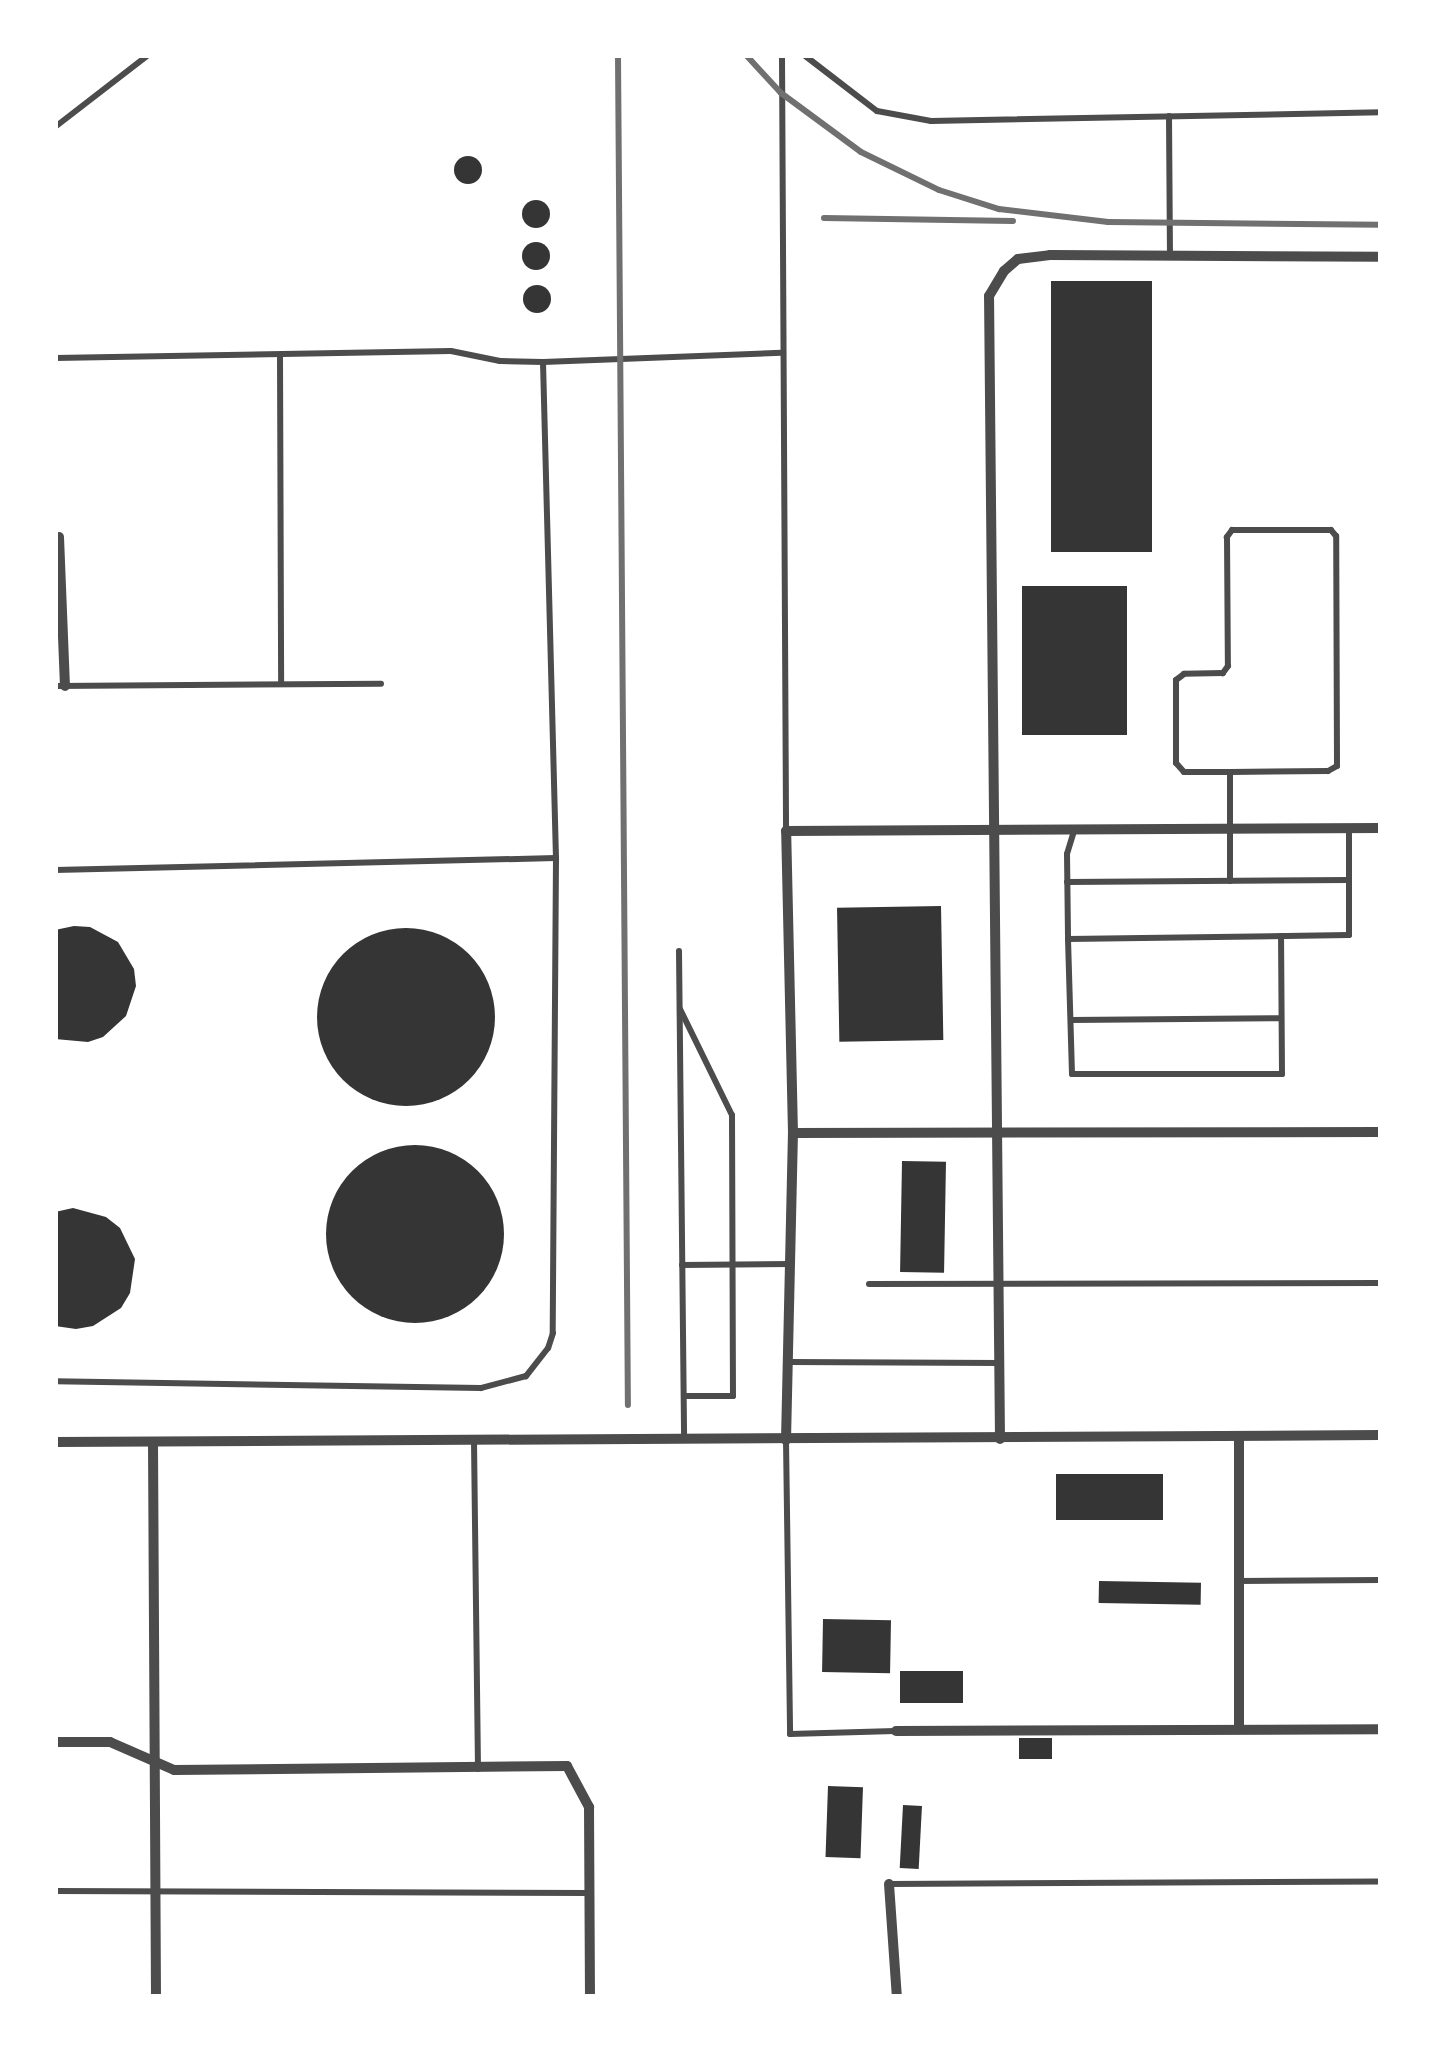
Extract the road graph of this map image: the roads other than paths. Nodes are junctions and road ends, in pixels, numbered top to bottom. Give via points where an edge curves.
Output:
1 (148, 55) edge
2 (782, 55) edge
3 (804, 55) edge
4 (1381, 112) edge
5 (1169, 116) junction
6 (55, 127) edge
7 (1170, 256) junction
8 (1381, 258) edge
9 (782, 353) junction
10 (280, 356) junction
11 (55, 358) edge
12 (543, 362) junction
13 (60, 537) dead end
14 (280, 684) junction
15 (381, 684) dead end
16 (60, 686) edge
17 (1230, 772) junction
18 (1231, 828) junction
19 (1349, 828) junction
20 (1381, 828) edge
21 (994, 830) junction
22 (1074, 830) junction
23 (786, 831) junction
24 (556, 858) junction
25 (55, 870) edge
26 (1349, 880) junction
27 (1230, 881) junction
28 (1067, 882) junction
29 (1281, 936) junction
30 (1068, 938) junction
31 (679, 952) dead end
32 (679, 1008) junction
33 (1281, 1018) junction
34 (1071, 1020) junction
35 (1381, 1132) edge
36 (793, 1133) junction
37 (997, 1133) junction
38 (732, 1264) junction
39 (790, 1264) junction
40 (682, 1265) junction
41 (1381, 1283) edge
42 (869, 1284) dead end
43 (999, 1284) junction
44 (788, 1362) junction
45 (1000, 1363) junction
46 (55, 1381) edge
47 (684, 1396) junction
48 (1381, 1435) edge
49 (1239, 1436) junction
50 (684, 1440) junction
51 (786, 1440) junction
52 (1000, 1440) junction
53 (474, 1441) junction
54 (55, 1442) edge
55 (153, 1442) junction
56 (1381, 1580) edge
57 (1239, 1581) junction
58 (1239, 1727) junction
59 (1381, 1729) edge
60 (896, 1731) joint
61 (55, 1742) edge
62 (154, 1761) junction
63 (478, 1770) junction
64 (1381, 1882) edge
65 (888, 1884) joint
66 (55, 1891) edge
67 (155, 1892) junction
68 (589, 1893) junction
69 (156, 1997) edge
70 (590, 1997) edge
71 (897, 1997) edge

1 - 6 lane
2 - 9 lane
3 - 5 lane via 877,111 931,121
4 - 5 lane
5 - 7 lane
7 - 8 street
7 - 21 street via 1018,259 990,296
9 - 12 lane
9 - 23 lane
10 - 11 lane
10 - 12 lane via 451,350
10 - 14 lane
12 - 24 lane
13 - 16 street
14 - 15 lane
14 - 16 lane
17 - 17 lane via 1337,766 1332,530 1232,530 1227,537 1228,666 1223,673 1176,680 1176,763 1184,772
17 - 18 lane
18 - 19 street
18 - 22 street
18 - 27 lane
19 - 20 street
19 - 26 lane
21 - 22 street
21 - 23 street
21 - 37 street
22 - 28 lane
23 - 36 street
24 - 25 lane
24 - 46 lane via 553,1333 526,1376 480,1388
26 - 27 lane
26 - 29 lane via 1348,935
27 - 28 lane
28 - 30 lane
29 - 30 lane
29 - 33 lane
30 - 34 lane
31 - 32 lane
32 - 38 lane via 732,1116
32 - 40 lane
33 - 34 lane
33 - 34 lane via 1282,1074 1072,1074
35 - 37 street
36 - 37 street
36 - 39 street
37 - 43 street
38 - 39 lane
38 - 40 lane
38 - 47 lane via 733,1396
39 - 44 street
40 - 47 lane
41 - 43 lane
42 - 43 lane
43 - 45 street
44 - 45 lane
44 - 51 street
45 - 52 street
47 - 50 lane
48 - 49 street
49 - 52 street
49 - 57 street
50 - 51 street
50 - 53 street
51 - 52 street
51 - 60 lane via 790,1734
53 - 55 street
53 - 63 lane
54 - 55 street
55 - 62 street
56 - 57 lane
57 - 58 street
58 - 59 street
58 - 60 street
61 - 62 street via 110,1742
62 - 63 street via 174,1770
62 - 67 street
63 - 68 street via 567,1766 589,1807
64 - 65 lane
65 - 71 street
66 - 67 lane
67 - 68 lane
67 - 69 street
68 - 70 street

